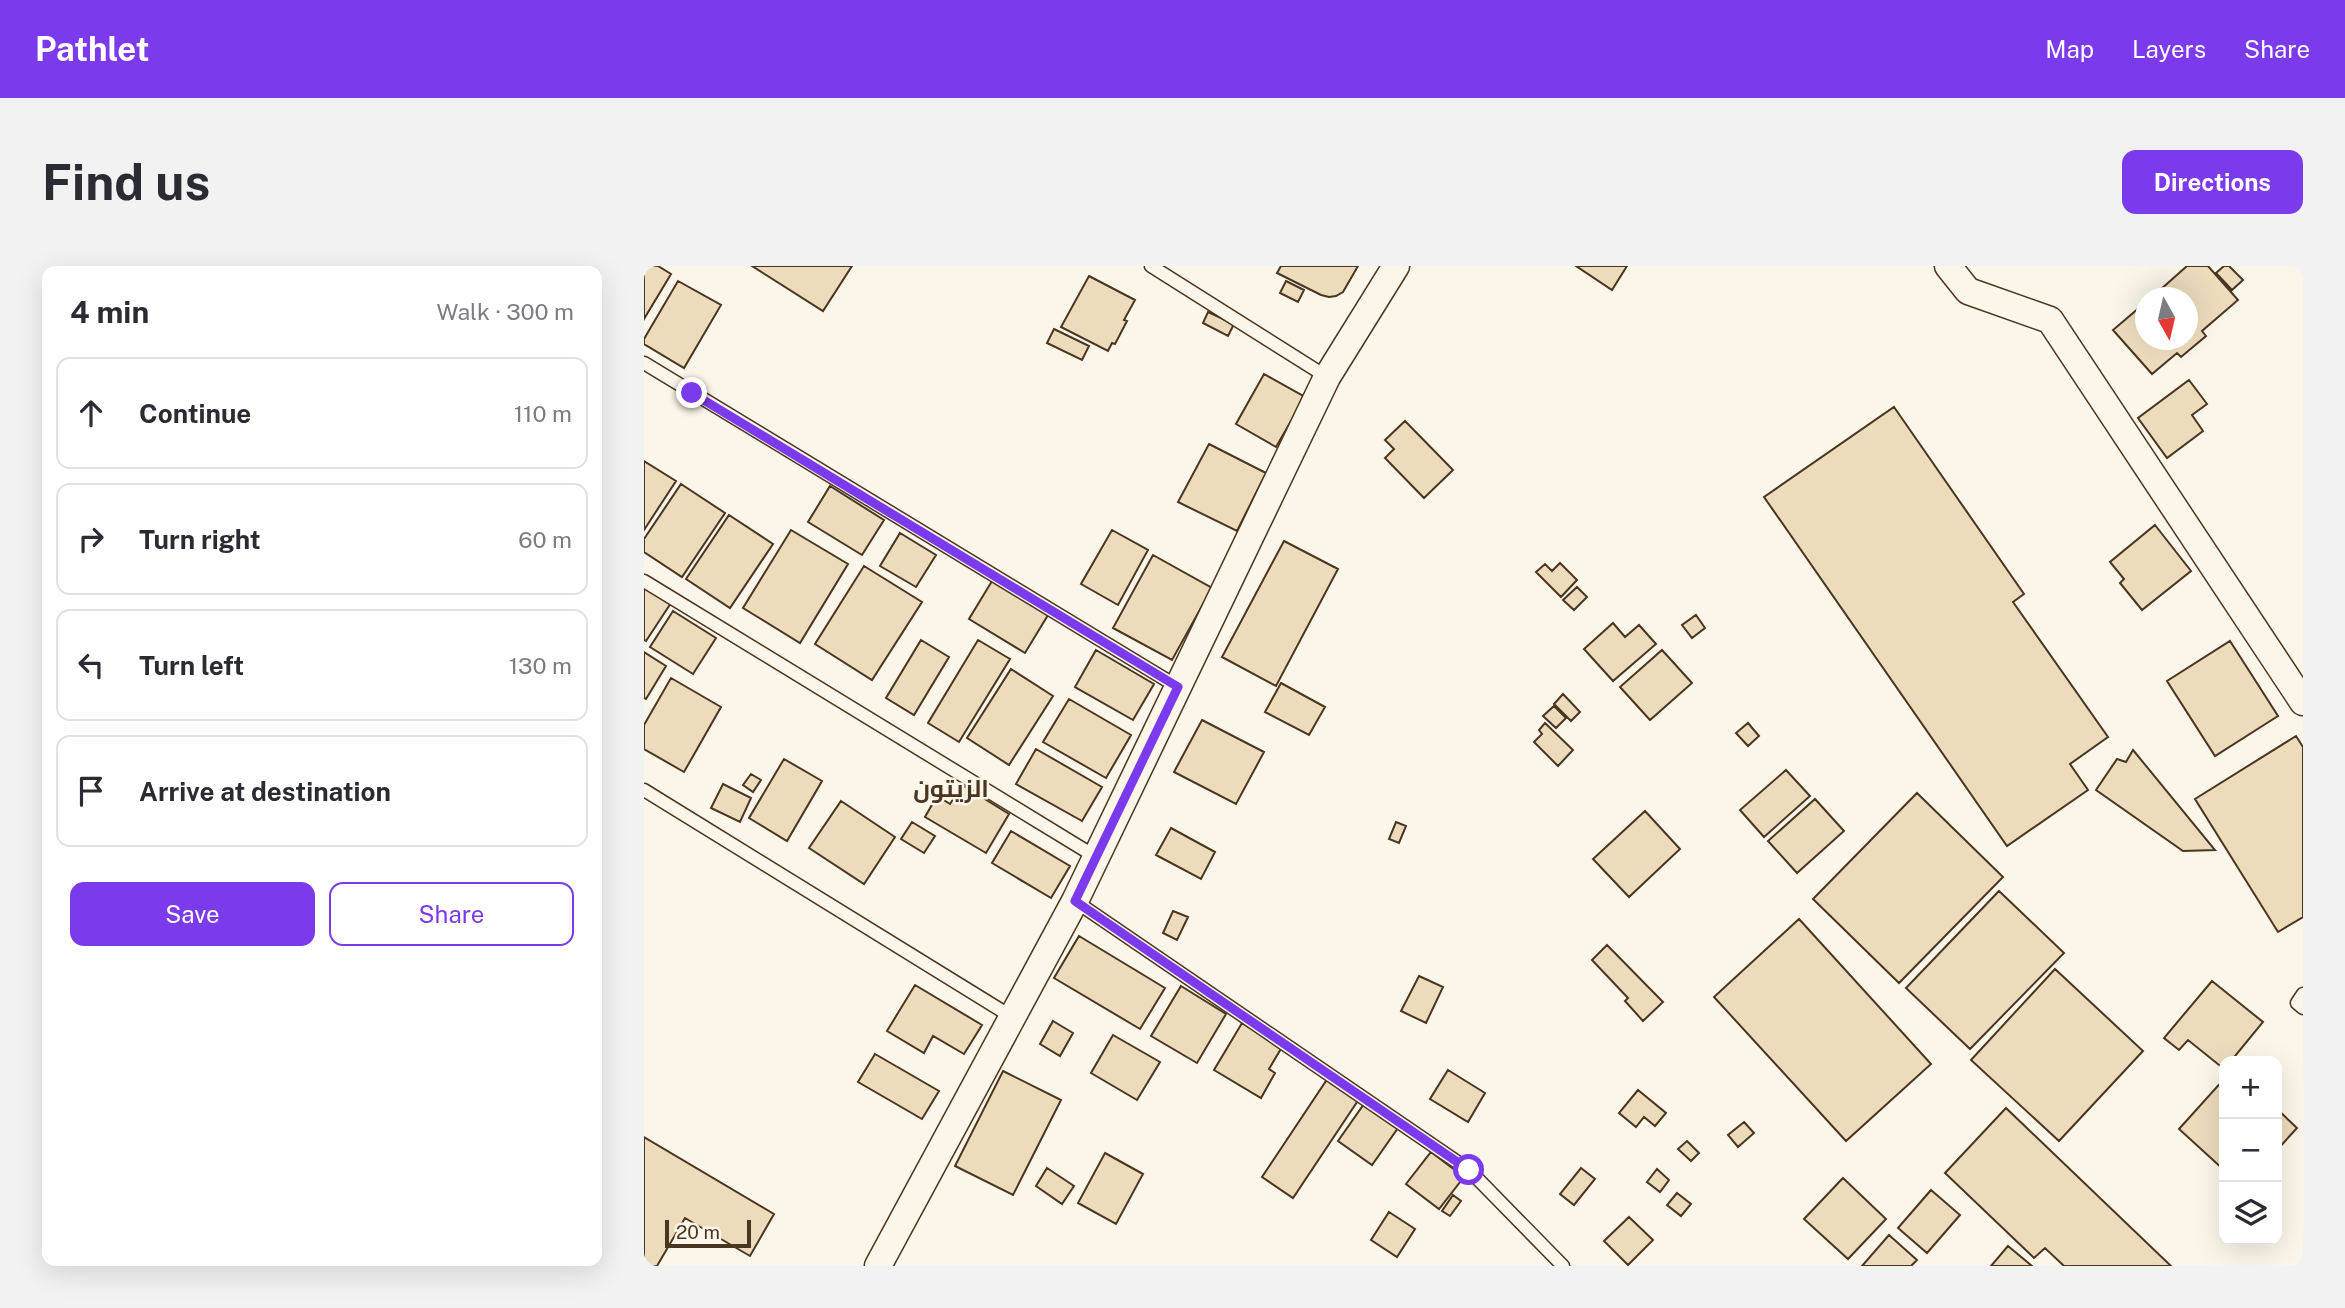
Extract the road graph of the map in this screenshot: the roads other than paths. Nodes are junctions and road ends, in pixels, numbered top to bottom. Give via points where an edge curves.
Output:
1 (1151, 266) edge
2 (1396, 266) edge
3 (1948, 266) edge
4 (644, 363) edge
5 (1327, 377) junction
6 (644, 581) edge
7 (1178, 687) junction
8 (2303, 702) edge
9 (644, 790) edge
10 (1096, 857) junction
11 (1075, 901) junction
12 (2303, 994) edge
13 (2303, 1008) edge
14 (1012, 1017) junction
15 (878, 1266) edge
16 (1563, 1266) edge

1 - 5 lane
2 - 5 street
3 - 8 street via 1968,291 2050,320
4 - 7 lane
5 - 7 street
6 - 10 lane
7 - 10 street
9 - 14 lane
10 - 11 street
11 - 14 street
11 - 16 lane via 1469,1170
12 - 13 lane via 2297,1003
14 - 15 street

